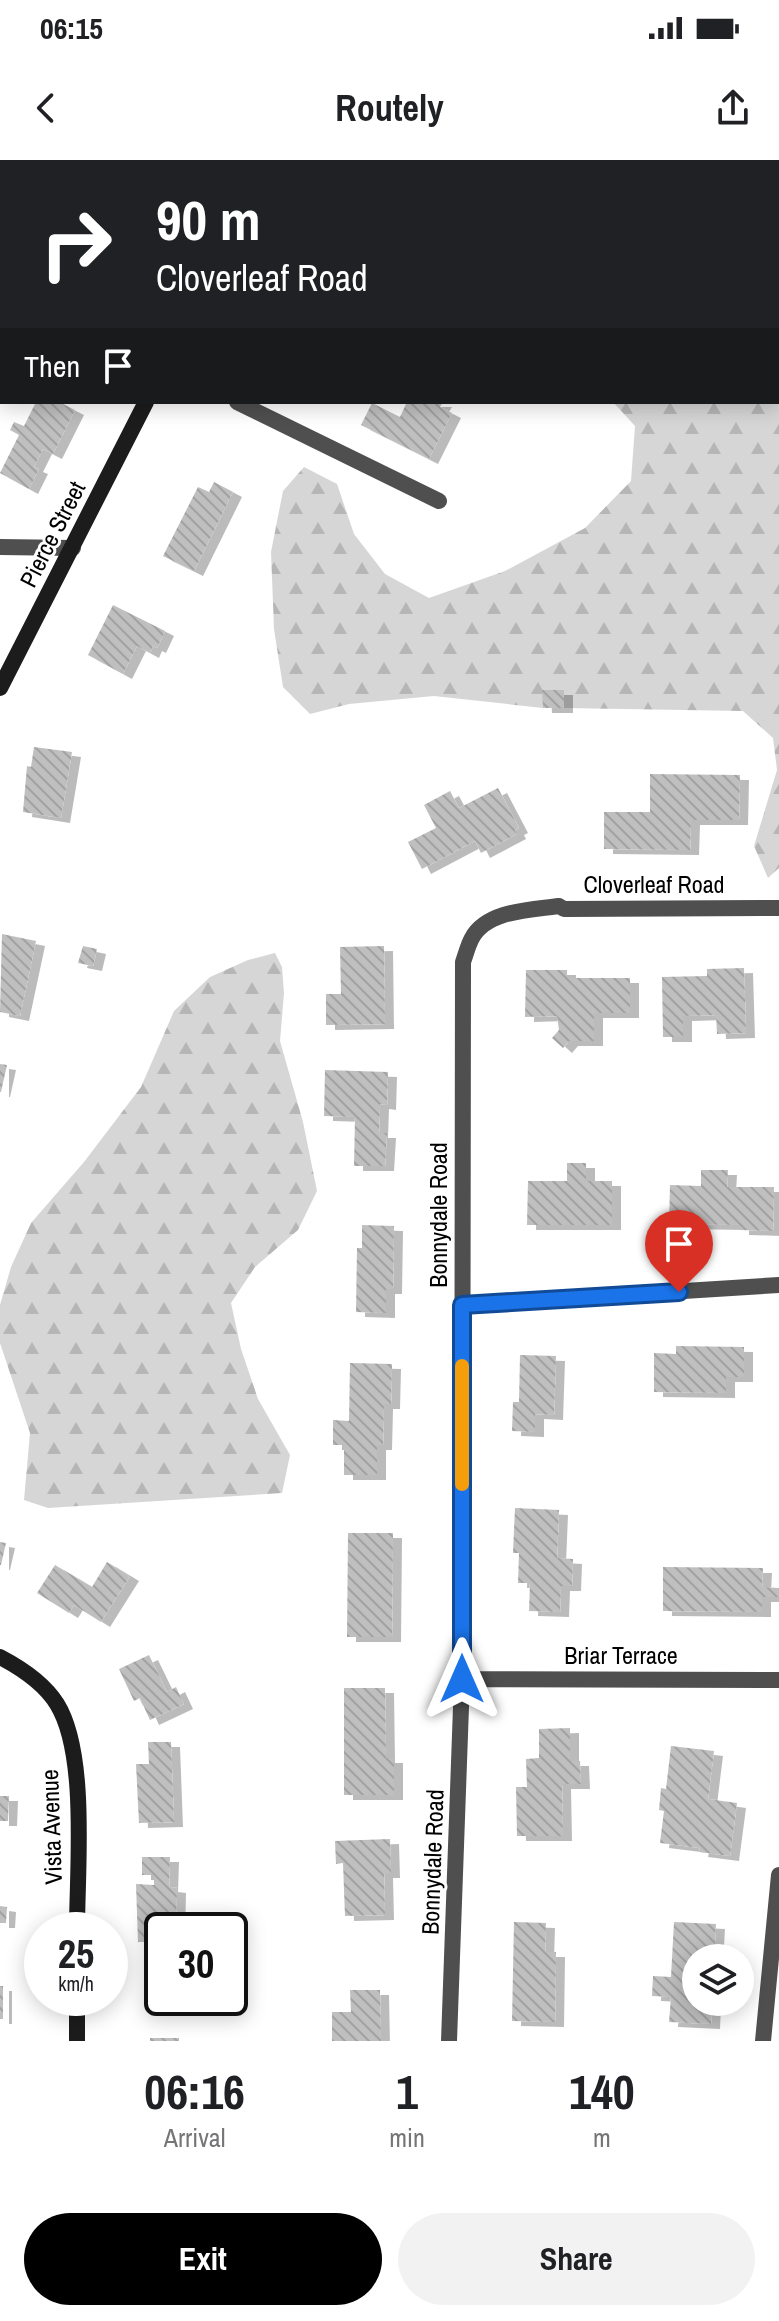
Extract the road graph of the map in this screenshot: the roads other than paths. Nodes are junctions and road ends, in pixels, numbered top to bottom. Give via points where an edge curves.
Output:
1 (145, 404) edge
2 (241, 404) edge
3 (439, 501) dead end
4 (0, 547) edge
5 (73, 548) junction
6 (0, 688) edge
7 (779, 908) edge
8 (530, 910) joint
9 (779, 1285) edge
10 (462, 1305) junction
11 (0, 1657) edge
12 (462, 1679) junction
13 (779, 1680) edge
14 (779, 1875) edge
15 (77, 1912) edge
16 (77, 2016) edge
17 (77, 2041) edge
18 (449, 2041) edge
19 (763, 2041) edge

1 - 5 street, Pierce Street
2 - 3 street
4 - 5 street
5 - 6 street, Pierce Street
7 - 8 street, Cloverleaf Road
8 - 10 street, Bonnydale Road via 502,916 479,929 463,962
9 - 10 street
10 - 12 street, Bonnydale Road
11 - 15 street, Vista Avenue via 47,1691 69,1732 77,1776
12 - 13 street, Briar Terrace
12 - 18 street, Bonnydale Road
14 - 19 street
16 - 17 street

